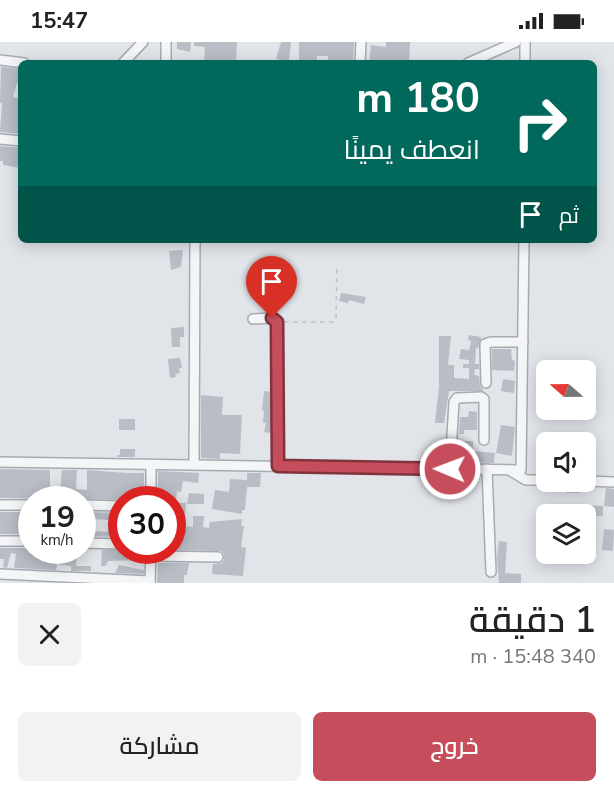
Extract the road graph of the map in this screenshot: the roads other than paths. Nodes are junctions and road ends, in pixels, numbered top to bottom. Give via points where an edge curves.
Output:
1 (143, 42) edge
2 (166, 42) edge
3 (361, 42) edge
4 (516, 42) edge
5 (525, 42) edge
6 (0, 60) edge
7 (126, 60) edge
8 (166, 60) edge
9 (360, 60) edge
10 (475, 60) edge
11 (525, 60) edge
12 (18, 62) edge
13 (0, 139) edge
14 (18, 141) edge
15 (195, 243) edge
16 (524, 243) edge
17 (253, 319) dead end
18 (523, 342) junction
19 (486, 383) dead end
20 (484, 440) dead end
21 (0, 462) edge
22 (151, 465) junction
23 (194, 465) junction
24 (278, 466) junction
25 (450, 469) junction
26 (487, 470) junction
27 (507, 470) junction
28 (536, 480) edge
29 (596, 481) edge
30 (614, 482) edge
31 (151, 486) edge
32 (0, 505) edge
33 (18, 505) edge
34 (0, 541) edge
35 (18, 542) edge
36 (186, 555) edge
37 (218, 557) dead end
38 (151, 564) edge
39 (491, 572) dead end
40 (0, 574) edge
41 (150, 582) edge

1 - 7 street
2 - 8 street
3 - 9 street
4 - 10 street
5 - 11 street
6 - 12 street
13 - 14 street
15 - 23 street
16 - 18 street
17 - 24 street via 272,318 277,322
18 - 19 street via 485,344
18 - 27 street via 521,470
20 - 25 street via 484,399 457,398
21 - 22 street
22 - 23 street
22 - 31 street
23 - 24 street
24 - 25 street
25 - 26 street
26 - 27 street
26 - 39 street
27 - 28 street via 526,480
29 - 30 street
32 - 33 street
34 - 35 street
36 - 37 street
38 - 41 street
40 - 41 street

